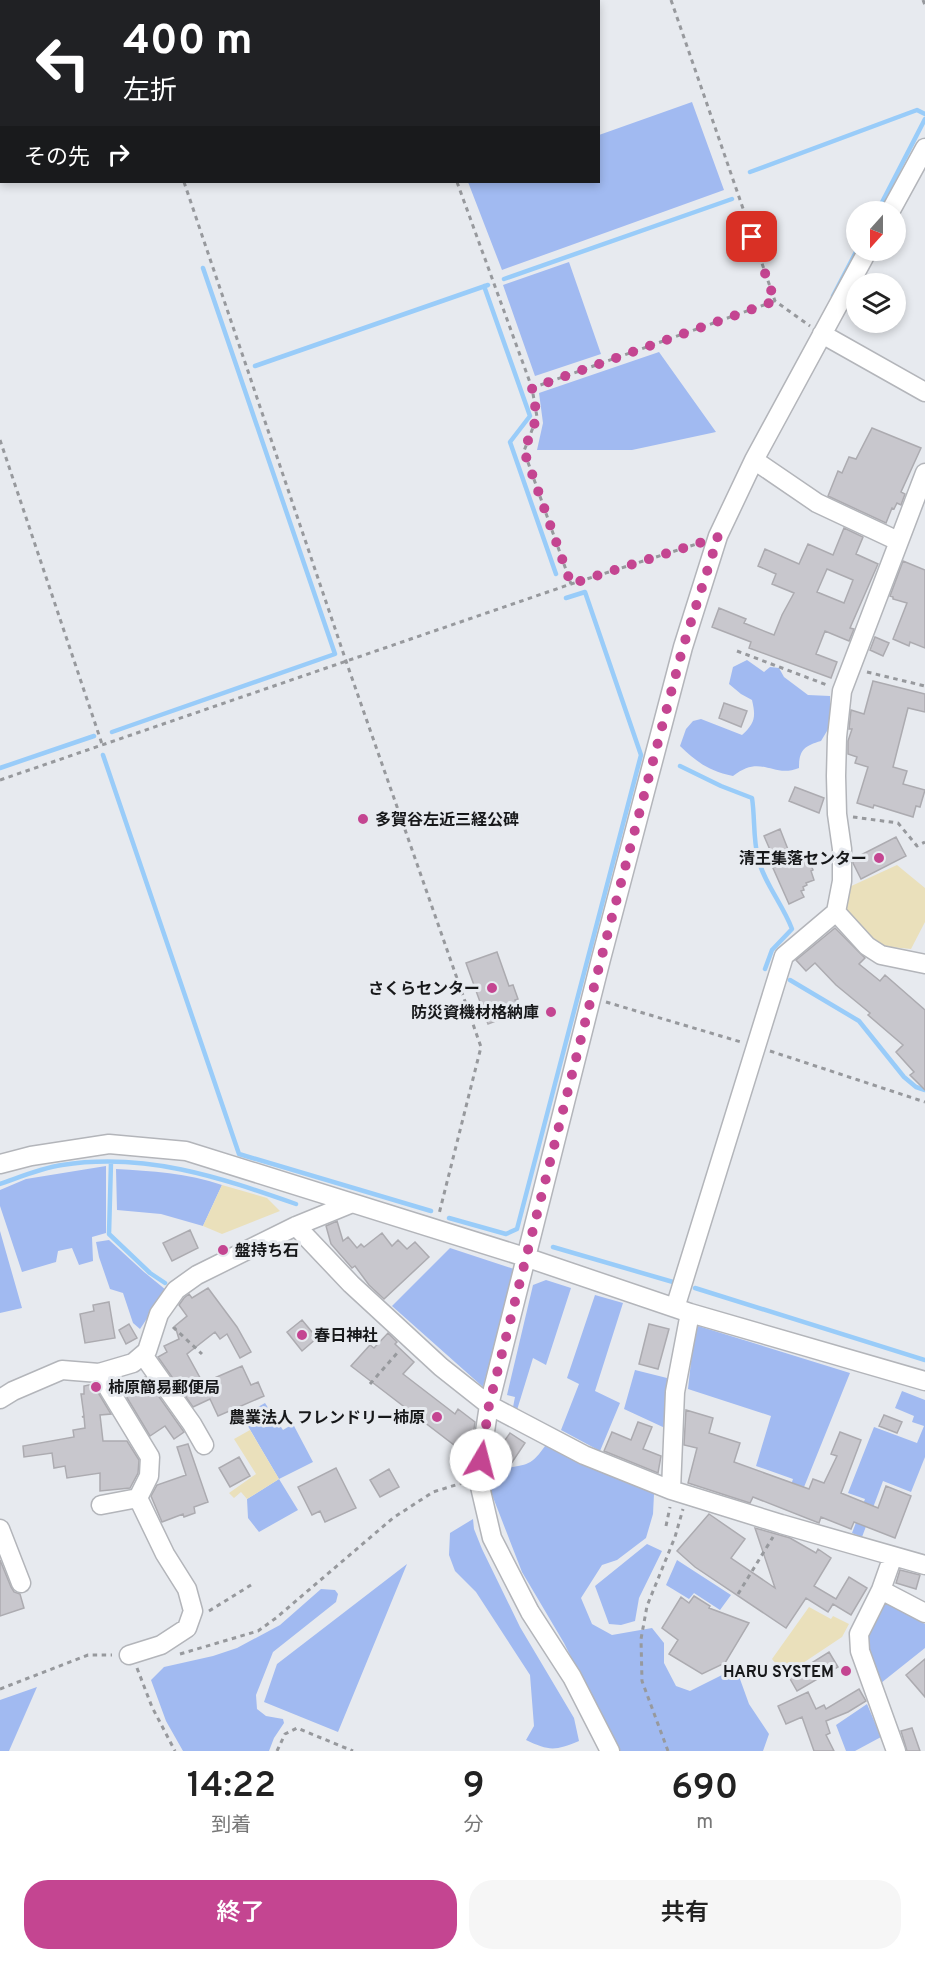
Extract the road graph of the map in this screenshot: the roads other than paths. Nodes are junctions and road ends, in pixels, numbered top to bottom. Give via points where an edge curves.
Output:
1 (925, 148) edge
2 (896, 201) edge
3 (862, 261) edge
4 (822, 334) junction
5 (925, 392) edge
6 (754, 460) junction
7 (925, 473) edge
8 (898, 541) junction
9 (836, 912) junction
10 (925, 964) edge
11 (0, 1164) edge
12 (350, 1204) junction
13 (296, 1226) junction
14 (525, 1257) junction
15 (682, 1310) junction
16 (143, 1355) junction
17 (99, 1373) junction
18 (925, 1381) edge
19 (0, 1399) edge
20 (489, 1405) junction
21 (204, 1445) dead end
22 (679, 1492) junction
23 (138, 1498) junction
24 (101, 1505) dead end
25 (0, 1529) edge
26 (893, 1556) junction
27 (925, 1565) edge
28 (21, 1583) dead end
29 (881, 1590) junction
30 (925, 1613) edge
31 (133, 1661) road end
32 (610, 1751) edge
33 (896, 1751) edge

1 - 2 street
3 - 4 street
4 - 5 street
4 - 6 street
6 - 8 street via 817,502
6 - 14 street via 718,537 683,647
7 - 8 street
8 - 9 street via 842,691 837,737 842,881
9 - 10 street via 867,946 881,955
9 - 15 street via 784,956
11 - 12 street via 109,1144 186,1151
12 - 13 street
12 - 14 street
13 - 16 street via 197,1275 177,1290 159,1314
13 - 20 street via 351,1284 441,1367
14 - 15 street
14 - 20 street
15 - 18 street
15 - 22 street via 675,1392
16 - 17 street via 133,1363
16 - 21 street
17 - 19 street via 62,1370
17 - 23 street via 150,1457 149,1476
20 - 22 street via 584,1455
20 - 32 street via 478,1478 492,1538
22 - 26 street
23 - 24 street
23 - 31 street via 187,1589 193,1611 187,1628
25 - 28 street
26 - 27 street
26 - 29 street
29 - 30 street
29 - 33 street via 859,1634 860,1651

